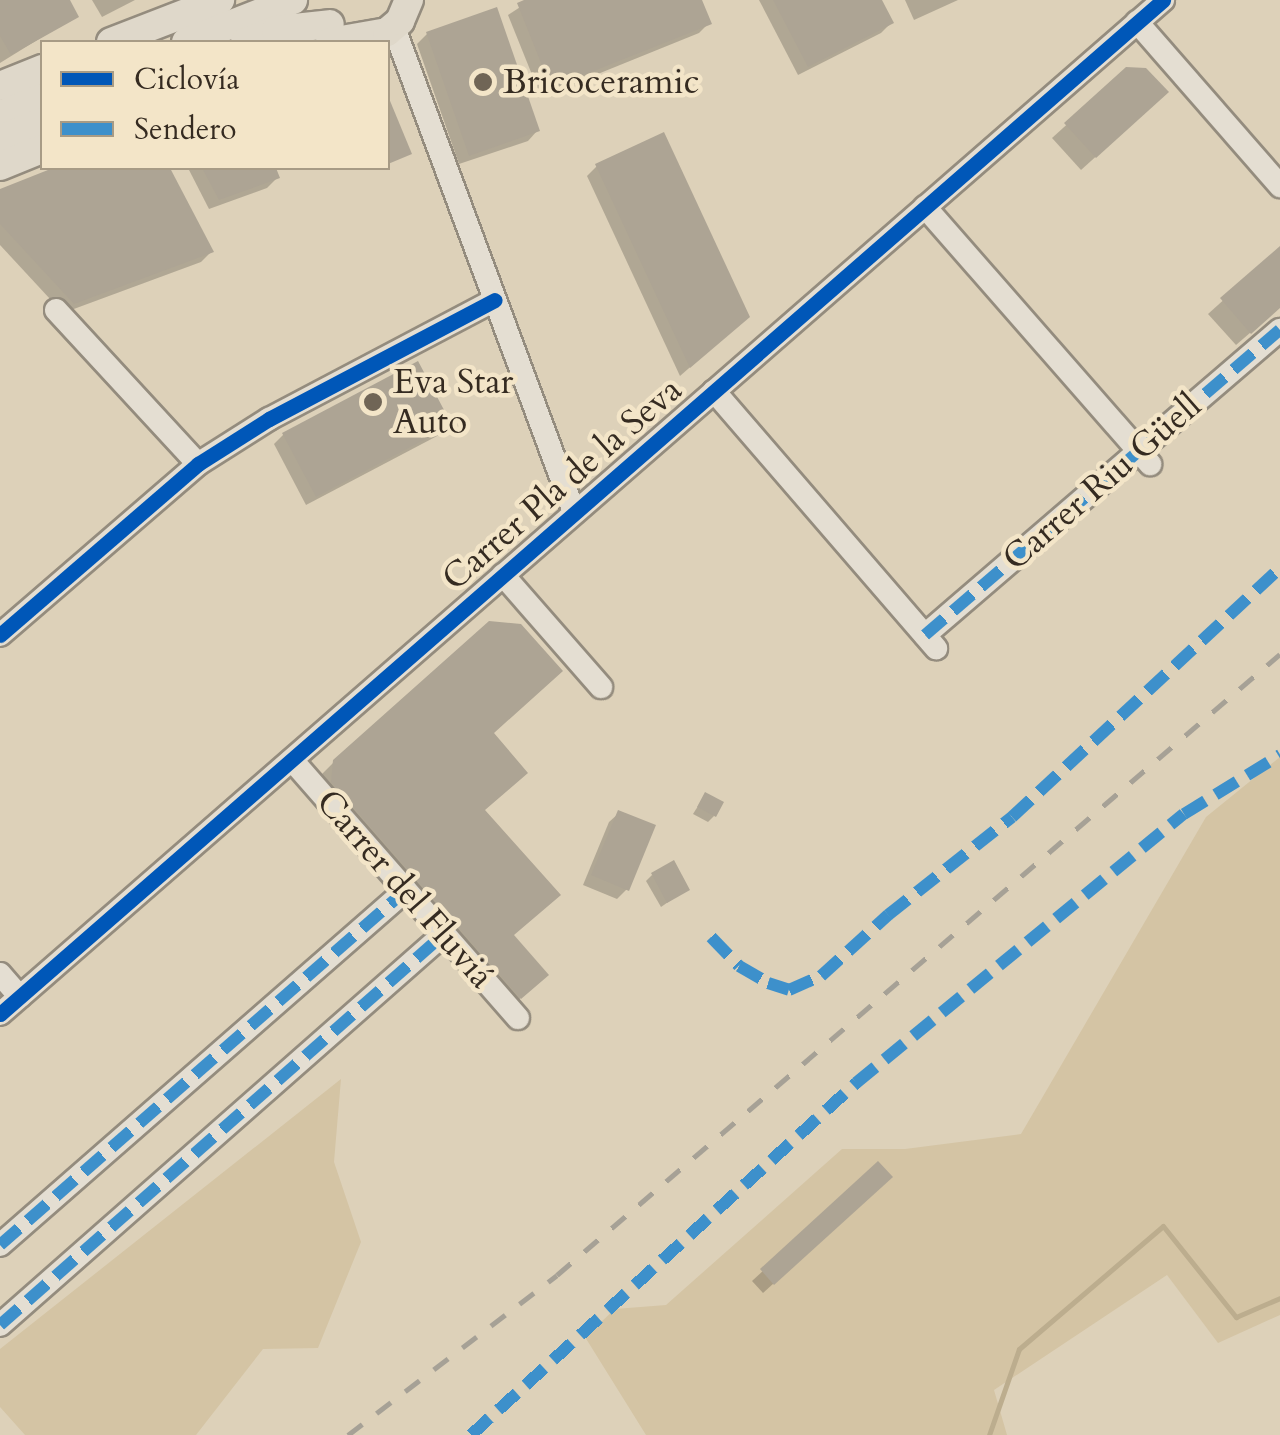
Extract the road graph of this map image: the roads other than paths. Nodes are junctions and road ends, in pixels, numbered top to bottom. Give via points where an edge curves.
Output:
1 (220, 0) edge
2 (292, 0) edge
3 (1163, 0) edge
4 (410, 8) edge
5 (326, 22) edge
6 (1137, 22) junction
7 (116, 40) edge
8 (191, 40) edge
9 (250, 40) edge
10 (40, 70) edge
11 (0, 86) edge
12 (40, 99) edge
13 (0, 115) edge
14 (40, 123) edge
15 (0, 139) edge
16 (40, 150) edge
17 (0, 166) edge
18 (1280, 186) edge
19 (925, 207) junction
20 (495, 300) junction
21 (56, 310) dead end
22 (1280, 330) edge
23 (714, 391) junction
24 (1144, 458) junction
25 (198, 464) junction
26 (574, 512) junction
27 (503, 576) junction
28 (0, 635) edge
29 (601, 686) dead end
30 (292, 760) junction
31 (406, 890) junction
32 (444, 934) junction
33 (0, 974) edge
34 (20, 997) junction
35 (0, 1014) edge
36 (518, 1018) dead end
37 (0, 1245) edge
38 (0, 1325) edge

1 - 7 main road
2 - 8 main road
3 - 6 street, Carrer Pla de la Seva
4 - 5 main road via 366,38
4 - 20 street
5 - 9 main road
6 - 18 street
6 - 19 street, Carrer Pla de la Seva
10 - 11 main road
12 - 13 main road
14 - 15 main road
16 - 17 main road
19 - 23 street, Carrer Pla de la Seva
19 - 24 street
20 - 25 street via 269,419
20 - 26 street
21 - 25 street
22 - 24 street, Carrer Riu Güell
23 - 24 street, Carrer Riu Güell via 930,642
23 - 26 street, Carrer Pla de la Seva
25 - 28 street
26 - 27 street, Carrer Pla de la Seva
27 - 29 street
27 - 30 street, Carrer Pla de la Seva
30 - 31 street, Carrer del Fluviá
30 - 34 street, Carrer Pla de la Seva
31 - 32 street, Carrer del Fluviá
31 - 37 street
32 - 36 street, Carrer del Fluviá
32 - 38 street
33 - 34 street
34 - 35 street, Carrer Pla de la Seva

